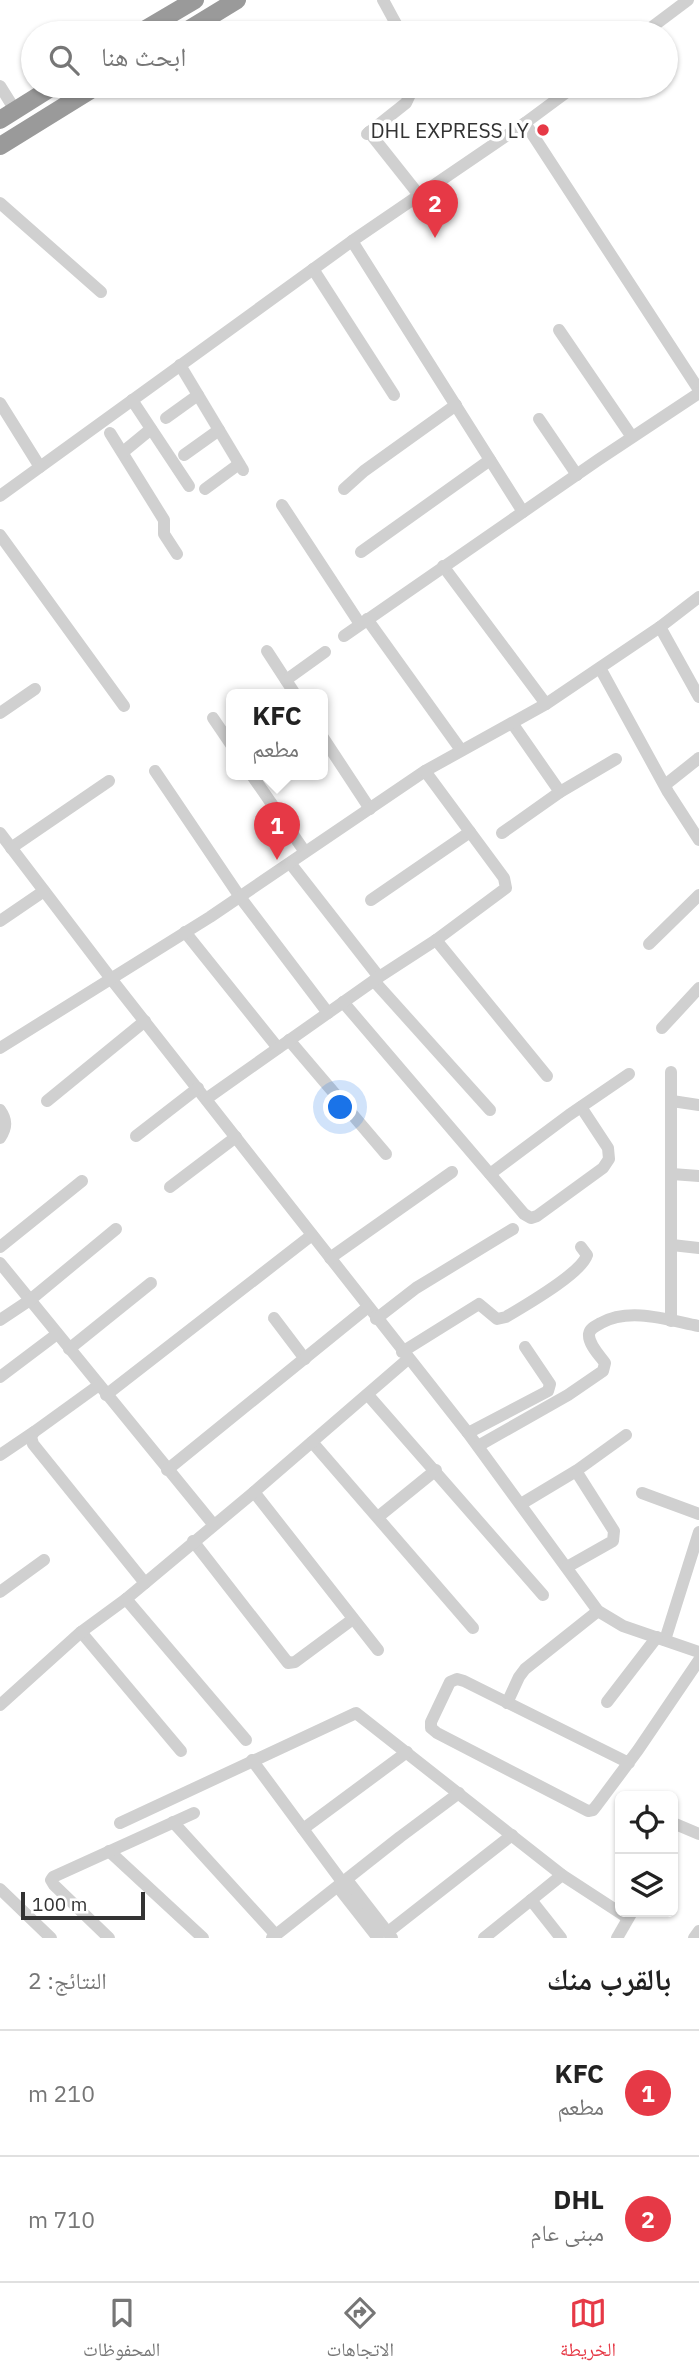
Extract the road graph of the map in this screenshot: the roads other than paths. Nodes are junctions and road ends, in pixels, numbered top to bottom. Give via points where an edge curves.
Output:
1 (195, 0) edge
2 (237, 0) edge
3 (383, 0) edge
4 (688, 0) edge
5 (159, 21) edge
6 (203, 21) edge
7 (394, 21) edge
8 (660, 21) edge
9 (0, 86) edge
10 (35, 98) edge
11 (78, 98) edge
12 (408, 98) edge
13 (559, 98) edge
14 (7, 115) edge
15 (525, 123) junction
16 (0, 146) edge
17 (419, 195) junction
18 (0, 203) edge
19 (352, 241) junction
20 (313, 269) junction
21 (102, 292) dead end
22 (559, 330) dead end
23 (180, 365) junction
24 (699, 391) edge
25 (198, 395) junction
26 (394, 395) dead end
27 (132, 400) junction
28 (0, 403) edge
29 (456, 405) junction
30 (166, 418) dead end
31 (539, 419) dead end
32 (151, 429) junction
33 (219, 430) junction
34 (110, 433) dead end
35 (632, 437) junction
36 (122, 452) junction
37 (184, 455) dead end
38 (490, 460) junction
39 (40, 467) junction
40 (577, 475) junction
41 (189, 486) dead end
42 (205, 489) dead end
43 (344, 489) dead end
44 (0, 496) edge
45 (282, 505) dead end
46 (523, 512) junction
47 (0, 535) edge
48 (361, 552) dead end
49 (177, 554) dead end
50 (443, 566) junction
51 (699, 597) edge
52 (364, 621) junction
53 (660, 627) junction
54 (344, 636) dead end
55 (267, 652) dead end
56 (325, 652) dead end
57 (600, 668) junction
58 (286, 680) junction
59 (35, 689) dead end
60 (292, 689) edge
61 (699, 697) edge
62 (546, 704) junction
63 (124, 706) dead end
64 (0, 713) edge
65 (213, 718) dead end
66 (512, 723) junction
67 (226, 737) edge
68 (328, 744) edge
69 (461, 750) junction
70 (699, 758) edge
71 (616, 759) dead end
72 (155, 771) dead end
73 (425, 771) junction
74 (255, 780) edge
75 (109, 781) dead end
76 (664, 785) junction
77 (561, 793) junction
78 (370, 808) junction
79 (470, 831) junction
80 (0, 833) edge
81 (502, 833) dead end
82 (699, 840) edge
83 (11, 848) junction
84 (305, 852) junction
85 (290, 863) junction
86 (44, 891) junction
87 (699, 895) edge
88 (240, 897) junction
89 (371, 900) dead end
90 (0, 920) edge
91 (186, 932) junction
92 (436, 940) junction
93 (649, 944) dead end
94 (377, 979) junction
95 (112, 980) junction
96 (699, 988) edge
97 (688, 1000) junction
98 (343, 1002) junction
99 (699, 1009) edge
100 (328, 1013) junction
101 (145, 1021) junction
102 (662, 1028) dead end
103 (283, 1044) junction
104 (0, 1048) edge
105 (671, 1072) dead end
106 (629, 1074) dead end
107 (547, 1076) dead end
108 (198, 1088) junction
109 (206, 1099) junction
110 (47, 1101) dead end
111 (672, 1101) junction
112 (699, 1105) edge
113 (582, 1107) junction
114 (0, 1110) edge
115 (490, 1110) dead end
116 (136, 1136) dead end
117 (236, 1137) junction
118 (0, 1138) edge
119 (386, 1154) dead end
120 (452, 1172) dead end
121 (490, 1174) junction
122 (672, 1174) junction
123 (699, 1176) edge
124 (82, 1181) dead end
125 (170, 1187) dead end
126 (116, 1229) dead end
127 (513, 1229) dead end
128 (312, 1235) junction
129 (672, 1245) junction
130 (0, 1247) edge
131 (580, 1247) dead end
132 (699, 1248) edge
133 (330, 1258) junction
134 (0, 1263) edge
135 (151, 1283) dead end
136 (30, 1300) junction
137 (368, 1307) junction
138 (274, 1318) dead end
139 (376, 1319) junction
140 (0, 1320) edge
141 (671, 1321) junction
142 (699, 1326) edge
143 (57, 1334) junction
144 (524, 1347) dead end
145 (69, 1349) junction
146 (405, 1355) junction
147 (304, 1359) junction
148 (0, 1377) edge
149 (102, 1390) junction
150 (368, 1395) junction
151 (34, 1432) junction
152 (468, 1433) junction
153 (626, 1435) dead end
154 (312, 1442) junction
155 (478, 1446) junction
156 (0, 1455) edge
157 (167, 1470) junction
158 (436, 1470) junction
159 (576, 1471) junction
160 (254, 1492) junction
161 (642, 1493) dead end
162 (521, 1504) junction
163 (699, 1514) edge
164 (379, 1517) junction
165 (213, 1524) junction
166 (699, 1531) edge
167 (193, 1541) junction
168 (44, 1560) dead end
169 (566, 1567) junction
170 (145, 1583) junction
171 (0, 1592) edge
172 (543, 1595) dead end
173 (126, 1599) junction
174 (598, 1611) junction
175 (353, 1619) junction
176 (473, 1628) dead end
177 (82, 1632) junction
178 (661, 1639) junction
179 (378, 1650) dead end
180 (699, 1652) edge
181 (699, 1660) edge
182 (607, 1702) dead end
183 (1, 1703) edge
184 (507, 1703) junction
185 (246, 1740) dead end
186 (181, 1751) dead end
187 (407, 1752) junction
188 (252, 1760) junction
189 (629, 1763) junction
190 (459, 1793) junction
191 (194, 1813) dead end
192 (173, 1822) junction
193 (120, 1823) dead end
194 (678, 1825) edge
195 (303, 1829) junction
196 (699, 1834) edge
197 (512, 1835) junction
198 (109, 1851) junction
199 (562, 1875) junction
200 (343, 1883) junction
201 (0, 1888) edge
202 (531, 1900) junction
203 (615, 1906) edge
204 (629, 1917) edge
205 (699, 1931) edge
206 (386, 1936) edge
207 (274, 1937) edge
208 (51, 1938) edge
209 (109, 1938) edge
210 (203, 1938) edge
211 (484, 1938) edge
212 (561, 1938) edge
213 (617, 1938) edge
214 (694, 1938) edge

1 - 5 highway
2 - 6 highway
3 - 7 street
4 - 8 street
9 - 14 street
10 - 14 highway
11 - 16 highway
12 - 17 street via 368,133
13 - 15 street
15 - 17 street
15 - 24 street
17 - 19 street
18 - 21 street
19 - 20 street
19 - 29 street
20 - 23 street
20 - 26 street
22 - 35 street
23 - 25 street
23 - 27 street
24 - 35 street
25 - 30 street
25 - 33 street
27 - 32 street
27 - 39 street
28 - 39 street
29 - 38 street
29 - 43 street
31 - 40 street
32 - 36 street
32 - 41 street
33 - 37 street
33 - 42 street via 241,467
34 - 36 street
35 - 40 street
36 - 49 street via 164,520 164,534
38 - 46 street
38 - 48 street
39 - 44 street
40 - 46 street
45 - 52 street
46 - 50 street
47 - 63 street
50 - 52 street
50 - 62 street
51 - 53 street
52 - 54 street
52 - 69 street
53 - 57 street
53 - 61 street
55 - 58 street
56 - 58 street
57 - 62 street
57 - 76 street
58 - 60 street
59 - 64 street
62 - 66 street
65 - 67 street
66 - 69 street
66 - 77 street
68 - 78 street
69 - 73 street
70 - 76 street
71 - 77 street
72 - 88 street
73 - 78 street
73 - 79 street
74 - 84 street
75 - 83 street
76 - 82 street
77 - 81 street
78 - 84 street
79 - 89 street
79 - 92 street via 504,878 506,888
80 - 83 street
83 - 86 street
84 - 85 street
85 - 88 street
85 - 94 street
86 - 90 street
86 - 95 street
87 - 93 street
88 - 91 street
88 - 100 street
91 - 95 street
91 - 103 street
92 - 94 street
92 - 107 street
94 - 98 street
94 - 115 street
95 - 101 street
95 - 104 street
96 - 97 street
97 - 99 street
97 - 102 street
98 - 100 street
98 - 121 street
100 - 103 street
101 - 108 street
101 - 110 street
103 - 109 street
103 - 119 street
105 - 111 street
106 - 113 street
108 - 109 street
108 - 116 street
109 - 117 street
111 - 112 street
111 - 122 street
113 - 121 street
113 - 121 street via 608,1148 609,1159 603,1168 531,1218
114 - 118 street via 6,1126
117 - 125 street
117 - 128 street
120 - 133 street
122 - 123 street
122 - 129 street
124 - 130 street
126 - 136 street
127 - 139 street via 416,1288
128 - 133 street
128 - 149 street
129 - 132 street
129 - 141 street
131 - 146 street via 587,1255 585,1262 506,1317 497,1319 479,1304
133 - 137 street
134 - 136 street
135 - 145 street
136 - 140 street
136 - 143 street
137 - 139 street
137 - 147 street
138 - 147 street
139 - 146 street
141 - 142 street
141 - 155 street via 631,1315 613,1317 591,1329 590,1341 605,1363 603,1371
143 - 145 street
143 - 148 street
144 - 152 street via 548,1378 548,1391
145 - 149 street
146 - 150 street
146 - 152 street
147 - 157 street
149 - 151 street
149 - 157 street
150 - 154 street
150 - 158 street
151 - 156 street
151 - 170 street via 33,1444
152 - 155 street
153 - 159 street
154 - 160 street
154 - 164 street
155 - 162 street
157 - 165 street
158 - 164 street
158 - 172 street
159 - 162 street
159 - 169 street via 614,1531 613,1541
160 - 165 street
160 - 175 street
161 - 163 street
162 - 169 street
164 - 176 street
165 - 167 street
166 - 178 street
167 - 170 street
167 - 175 street via 288,1663
168 - 171 street
169 - 174 street
170 - 173 street
173 - 177 street
173 - 185 street
174 - 178 street via 623,1626
174 - 184 street via 525,1669
175 - 179 street
177 - 183 street
177 - 186 street
178 - 180 street
178 - 182 street
181 - 189 street
184 - 189 street
184 - 189 street via 457,1679 450,1682 431,1728 588,1811
187 - 188 street via 356,1713
187 - 190 street
187 - 195 street
188 - 193 street
188 - 195 street
190 - 197 street
190 - 200 street
191 - 192 street
192 - 198 street
192 - 207 street
194 - 196 street
195 - 200 street
197 - 199 street
197 - 206 street
198 - 209 street via 51,1880
198 - 210 street
199 - 202 street
199 - 203 street
200 - 206 street
200 - 207 street
201 - 208 street
202 - 211 street
202 - 212 street
204 - 213 street
205 - 214 street

